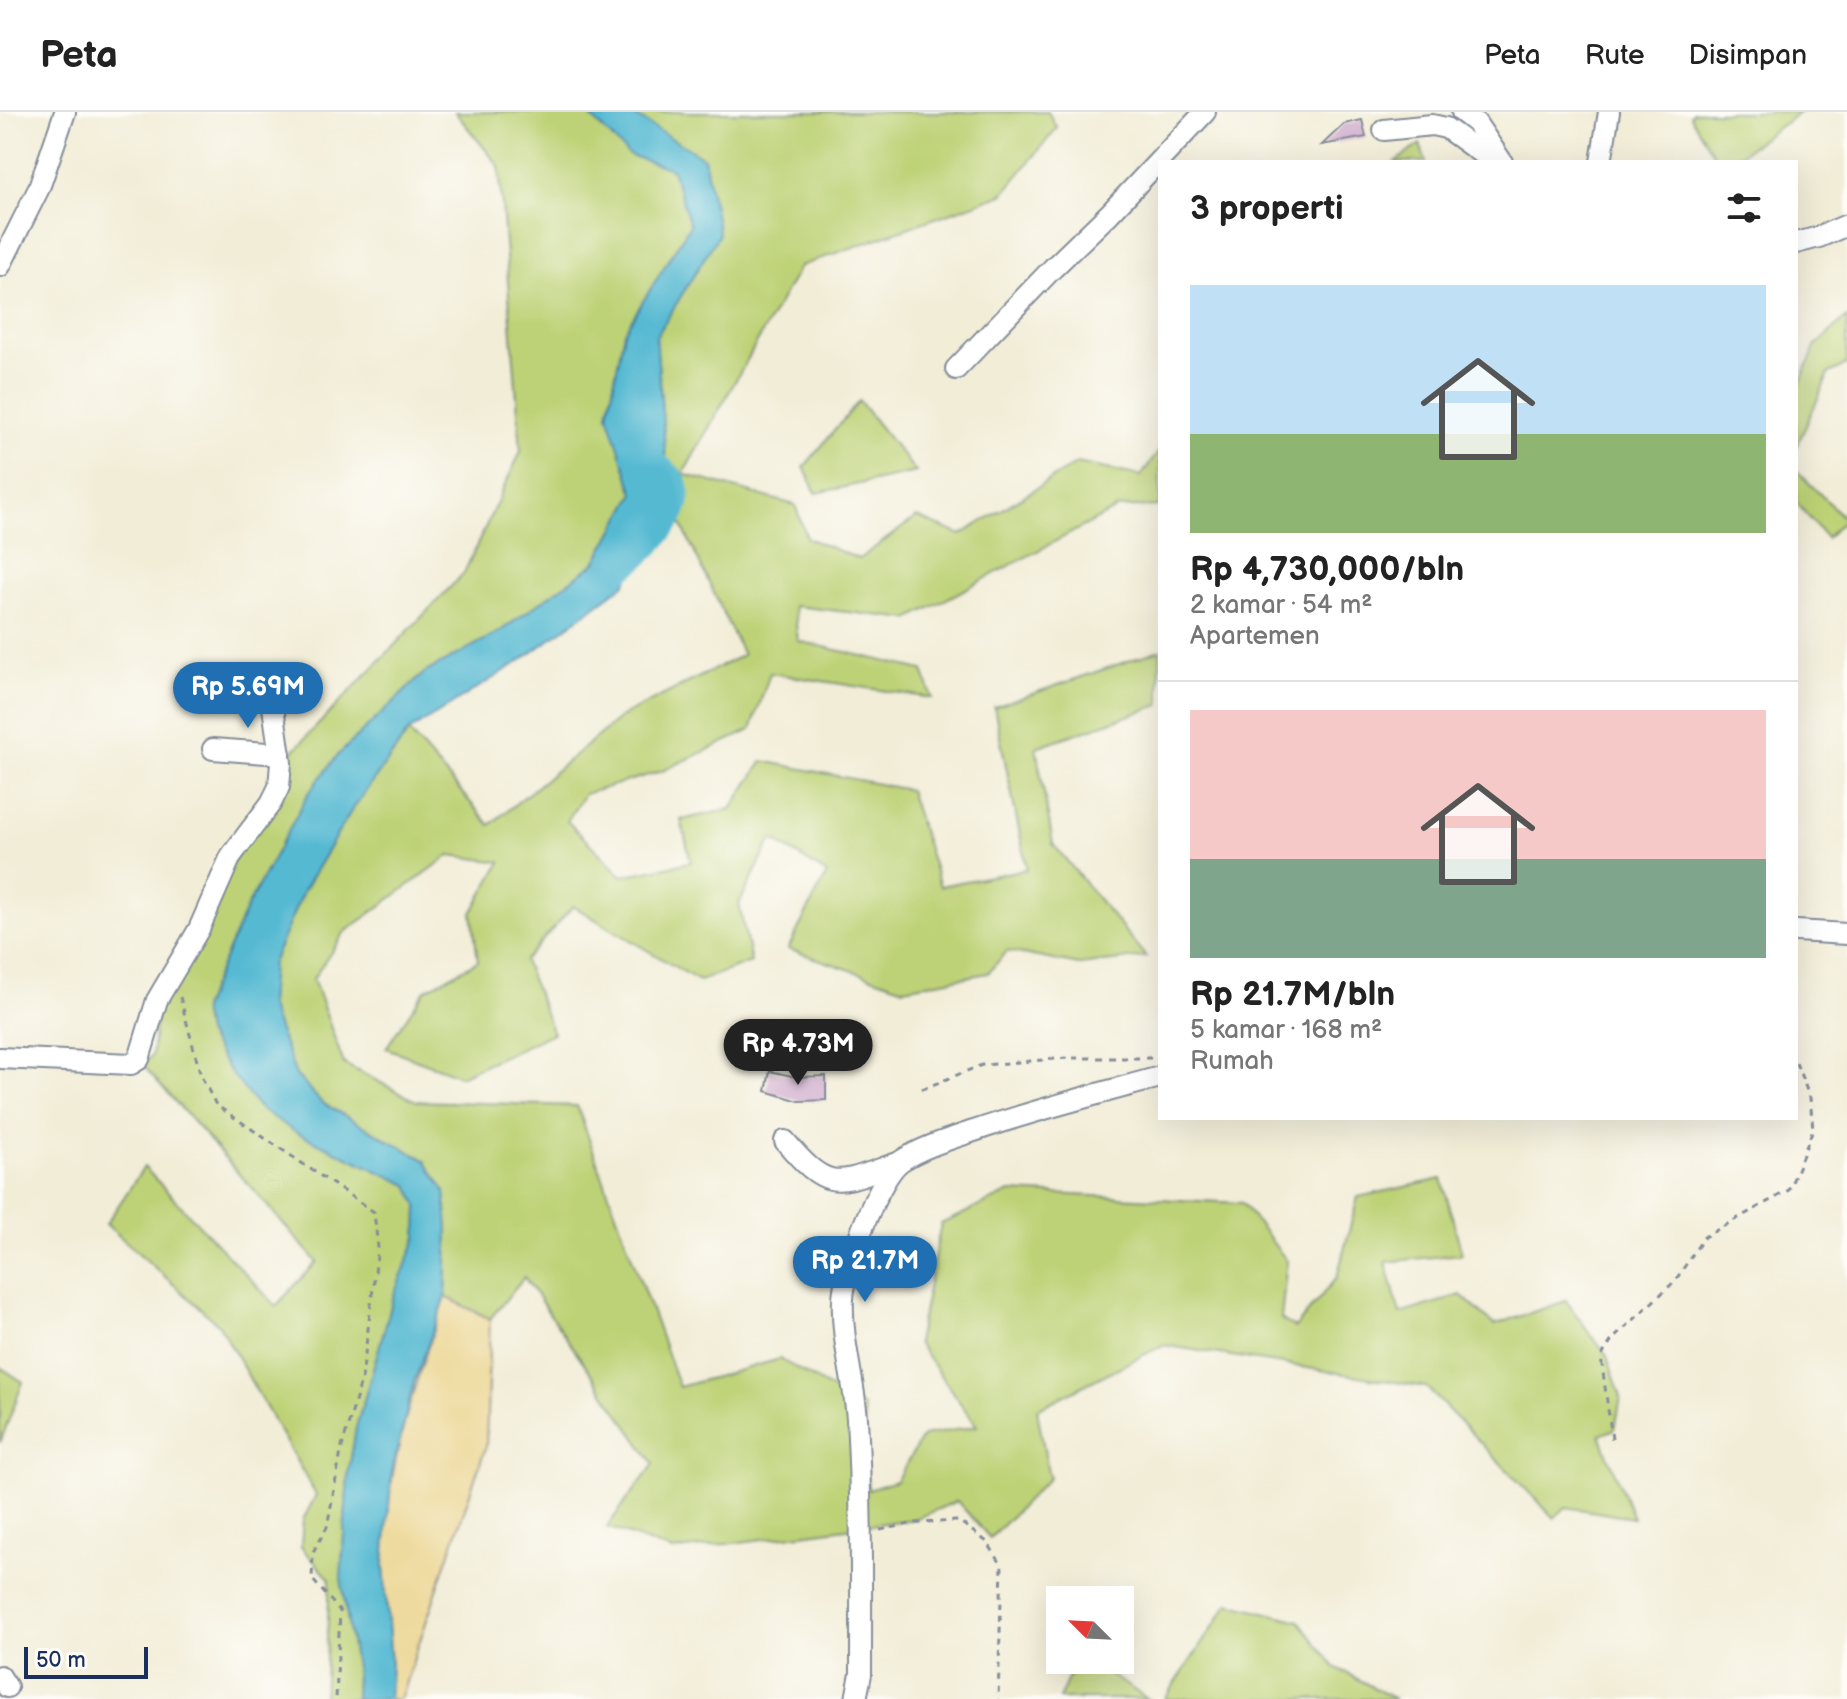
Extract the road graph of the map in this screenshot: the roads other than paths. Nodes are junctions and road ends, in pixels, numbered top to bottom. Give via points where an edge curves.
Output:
1 (65, 112) edge
2 (1205, 112) edge
3 (1462, 112) edge
4 (1609, 112) edge
5 (1384, 130) dead end
6 (1160, 160) edge
7 (1498, 160) edge
8 (1501, 160) edge
9 (1601, 160) edge
10 (1158, 162) edge
11 (1847, 225) edge
12 (1798, 242) edge
13 (0, 266) edge
14 (956, 369) dead end
15 (270, 686) dead end
16 (213, 749) dead end
17 (280, 754) junction
18 (1798, 931) edge
19 (1847, 934) edge
20 (0, 1058) edge
21 (1158, 1078) edge
22 (785, 1141) dead end
23 (898, 1163) junction
24 (856, 1699) edge

1 - 13 street via 39,188
2 - 6 street
3 - 8 street via 1476,123
4 - 9 street
5 - 7 street via 1446,128
10 - 14 street
11 - 12 street
15 - 17 street
16 - 17 street
17 - 20 street via 275,796 231,856 199,929 153,1009 136,1063
18 - 19 street
21 - 23 street via 1023,1114
22 - 23 street via 826,1180 845,1181
23 - 24 street via 862,1230 843,1297 856,1415 861,1534 861,1674

